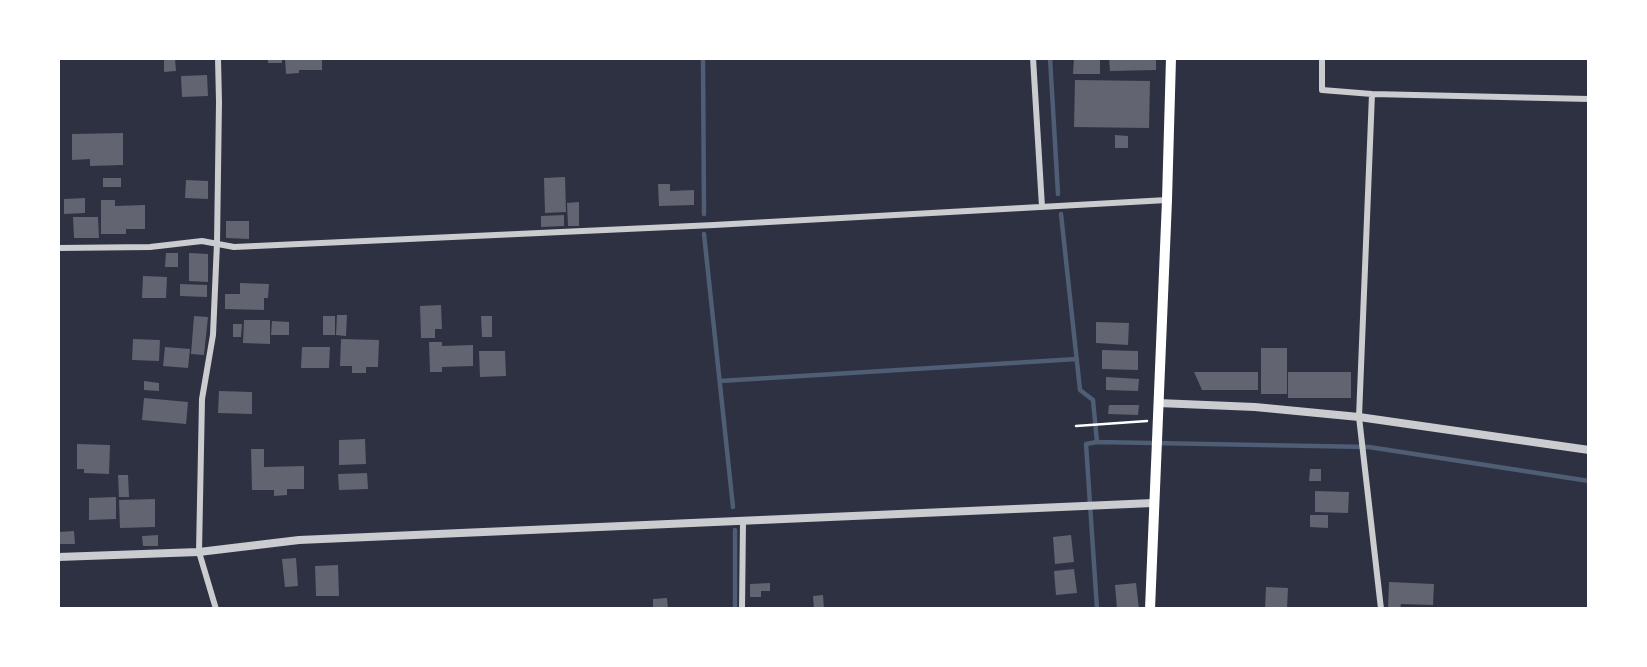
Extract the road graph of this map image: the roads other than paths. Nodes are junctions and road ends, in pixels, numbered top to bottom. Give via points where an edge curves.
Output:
1 (218, 58) edge
2 (1033, 58) edge
3 (1171, 58) edge
4 (1322, 58) edge
5 (1372, 94) junction
6 (1589, 99) edge
7 (1167, 200) junction
8 (1042, 207) junction
9 (217, 243) junction
10 (58, 248) edge
11 (1158, 402) junction
12 (1359, 416) junction
13 (1589, 450) edge
14 (1153, 503) junction
15 (743, 520) junction
16 (199, 552) junction
17 (58, 557) edge
18 (216, 609) edge
19 (742, 609) edge
20 (1150, 609) edge
21 (1381, 609) edge

1 - 9 street
2 - 8 street
3 - 7 highway
4 - 5 street via 1322,90
5 - 6 street
5 - 12 street
7 - 8 street
7 - 11 highway
8 - 9 street via 234,247
9 - 10 street
9 - 16 street via 213,335 202,400
11 - 12 street
11 - 14 highway
12 - 13 street
12 - 21 street
14 - 15 street
14 - 20 highway
15 - 16 street via 299,540
15 - 19 street
16 - 17 street
16 - 18 street

